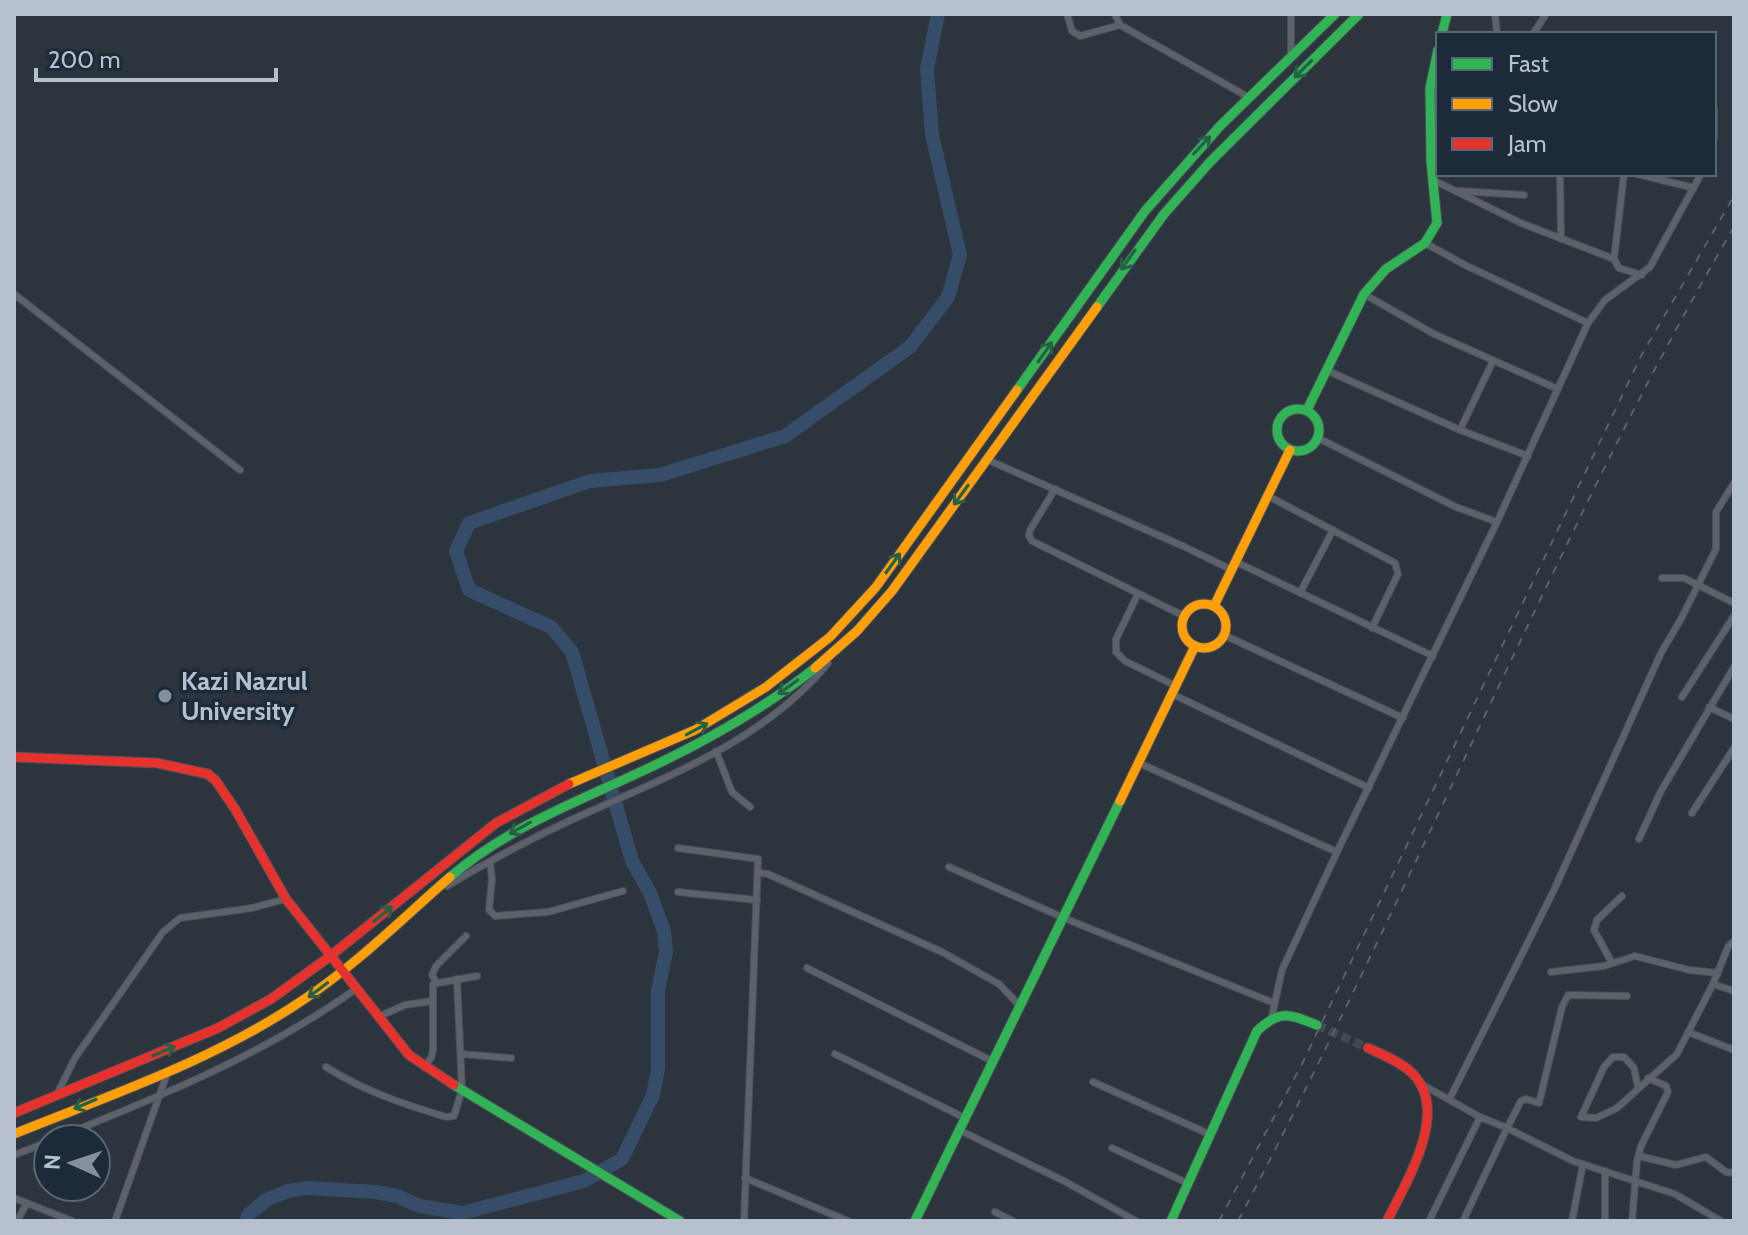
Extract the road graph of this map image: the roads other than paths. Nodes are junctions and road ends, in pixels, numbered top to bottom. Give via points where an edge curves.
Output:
1 (1067, 14) edge
2 (1115, 14) edge
3 (1291, 14) edge
4 (1335, 14) edge
5 (1359, 14) edge
6 (1546, 14) edge
7 (1120, 25) junction
8 (1534, 32) edge
9 (1291, 57) junction
10 (1434, 88) edge
11 (1250, 98) junction
12 (1434, 131) edge
13 (1434, 151) edge
14 (1560, 176) edge
15 (1624, 176) edge
16 (1653, 176) edge
17 (1700, 176) edge
18 (1433, 180) junction
19 (1694, 188) junction
20 (1455, 191) junction
21 (1524, 195) dead end
22 (1561, 239) junction
23 (1425, 243) junction
24 (1614, 259) junction
25 (1642, 275) junction
26 (14, 294) edge
27 (1364, 294) junction
28 (1588, 323) junction
29 (1493, 361) junction
30 (1326, 370) junction
31 (1558, 389) junction
32 (1307, 410) junction
33 (1460, 430) junction
34 (1318, 438) junction
35 (1290, 450) junction
36 (1528, 456) junction
37 (987, 459) junction
38 (240, 470) dead end
39 (1734, 483) edge
40 (1055, 489) junction
41 (1268, 496) junction
42 (1497, 522) junction
43 (1333, 530) junction
44 (1234, 566) junction
45 (1662, 578) dead end
46 (1698, 583) junction
47 (1300, 593) junction
48 (1138, 594) junction
49 (1734, 603) edge
50 (1214, 606) junction
51 (1184, 616) junction
52 (1734, 616) edge
53 (1372, 628) junction
54 (1224, 635) junction
55 (845, 641) junction
56 (1195, 646) junction
57 (1433, 656) junction
58 (1734, 667) edge
59 (1174, 690) junction
60 (1682, 697) dead end
61 (1709, 707) junction
62 (1403, 718) junction
63 (1734, 719) edge
64 (1734, 748) edge
65 (716, 751) junction
66 (14, 757) edge
67 (1139, 763) junction
68 (1369, 788) junction
69 (750, 807) dead end
70 (1692, 813) dead end
71 (1639, 839) dead end
72 (678, 848) dead end
73 (1337, 852) junction
74 (490, 862) junction
75 (949, 867) dead end
76 (759, 873) junction
77 (623, 891) dead end
78 (678, 892) dead end
79 (1622, 896) dead end
80 (426, 898) junction
81 (286, 899) junction
82 (757, 900) junction
83 (1064, 918) junction
84 (466, 936) dead end
85 (1734, 941) edge
86 (329, 957) junction
87 (1612, 963) junction
88 (807, 968) dead end
89 (342, 972) junction
90 (1551, 972) dead end
91 (1718, 973) junction
92 (477, 976) dead end
93 (457, 979) junction
94 (436, 982) junction
95 (1713, 984) junction
96 (356, 989) junction
97 (1734, 991) edge
98 (1627, 996) dead end
99 (432, 1001) junction
100 (1274, 1003) junction
101 (1021, 1007) junction
102 (1272, 1016) junction
103 (378, 1017) junction
104 (1317, 1025) tunnel mouth
105 (1688, 1032) junction
106 (1368, 1048) tunnel mouth
107 (1734, 1050) edge
108 (461, 1054) junction
109 (835, 1054) dead end
110 (511, 1058) dead end
111 (994, 1062) junction
112 (326, 1067) dead end
113 (424, 1067) junction
114 (168, 1069) junction
115 (1648, 1078) junction
116 (1093, 1082) dead end
117 (1423, 1085) junction
118 (1638, 1088) junction
119 (462, 1090) junction
120 (56, 1095) junction
121 (159, 1095) junction
122 (1450, 1098) junction
123 (14, 1113) edge
124 (1480, 1117) junction
125 (965, 1118) junction
126 (92, 1123) edge
127 (1507, 1128) junction
128 (959, 1130) junction
129 (14, 1134) edge
130 (1209, 1134) junction
131 (1112, 1148) dead end
132 (1639, 1156) junction
133 (1583, 1164) junction
134 (1605, 1171) junction
135 (1734, 1173) edge
136 (745, 1178) junction
137 (1636, 1181) junction
138 (1187, 1183) junction
139 (14, 1198) edge
140 (27, 1203) junction
141 (995, 1212) dead end
142 (61, 1219) edge
143 (17, 1221) edge
144 (72, 1221) edge
145 (115, 1221) edge
146 (680, 1221) edge
147 (744, 1221) edge
148 (848, 1221) edge
149 (915, 1221) edge
150 (1013, 1221) edge
151 (1136, 1221) edge
152 (1171, 1221) edge
153 (1387, 1221) edge
154 (1429, 1221) edge
155 (1463, 1221) edge
156 (1572, 1221) edge
157 (1605, 1221) edge
158 (1632, 1221) edge
159 (1721, 1221) edge

1 - 7 street via 1072,31 1080,36
2 - 7 street
3 - 9 street
4 - 9 main road
5 -> 37 main road via 1184,188
6 - 8 street
7 - 11 street
9 - 11 main road
10 - 12 main road
86 -> 11 main road via 496,823 728,711 845,623 1145,211
12 - 13 main road
13 - 18 main road
14 - 22 street
15 - 24 street
16 - 19 street
17 - 19 street
18 - 20 street
18 - 23 main road via 1437,223
19 - 25 street
20 - 21 street
20 - 22 street
22 - 24 street
23 - 27 main road via 1386,269
23 - 28 street
24 - 25 street via 1619,268
25 - 28 street via 1605,300
26 - 38 street
27 - 29 street
27 - 30 main road
28 - 31 street
29 - 31 street
29 - 33 street
30 - 32 main road
30 - 33 street
31 - 36 street
32 - 34 main road via 1319,424
32 - 35 main road via 1285,413 1277,425 1278,438
33 - 36 street
34 - 35 main road via 1309,449
34 - 42 street
35 - 41 main road
36 - 42 street
37 - 40 street
37 -> 55 main road via 898,583
39 - 46 street via 1716,512 1716,549
40 - 44 street
40 - 48 street via 1030,530 1032,541
41 - 43 street
41 - 44 main road
42 - 57 street
43 - 47 street
43 - 53 street via 1395,563 1398,570
44 - 47 street
44 - 50 main road
45 - 46 street
46 - 49 street
46 - 122 street
47 - 53 street
48 - 51 street
48 - 59 street via 1116,639 1116,652
50 - 51 main road via 1194,606
50 - 54 main road via 1224,616
51 - 56 main road via 1182,630
52 - 60 street
53 - 57 street
54 - 56 main road via 1215,646
54 - 62 street
55 - 65 street via 796,697
55 -> 80 main road via 740,719 507,835
56 - 59 main road
57 - 62 street
58 - 61 street
59 - 67 main road
59 - 68 street
61 - 63 street
61 - 71 street
62 - 68 street
64 - 70 street
65 - 69 street via 732,792
65 - 74 street
66 - 81 main road via 157,763 208,774 235,809
67 - 73 street
67 - 83 main road
68 - 73 street
72 - 76 street via 758,859
73 - 100 street via 1282,970
74 - 77 street via 489,910 495,916 560,910
74 - 80 street
75 - 83 street
76 - 82 street
76 - 101 street via 942,952 999,984
78 - 82 street
79 - 87 street via 1597,920 1594,930
80 - 89 main road
81 - 86 main road
81 - 120 street via 172,922 75,1058
82 - 136 street
83 - 100 street
83 - 101 main road
84 - 94 street via 436,966
85 - 91 street
86 - 89 main road
120 -> 86 main road via 246,1014
87 - 90 street
87 - 91 street via 1635,956
88 - 111 street
89 - 96 main road
89 -> 114 main road via 251,1033
91 - 95 street
92 - 93 street
93 - 94 street
93 - 108 street
94 - 99 street
95 - 97 street
95 - 105 street
96 - 103 main road
96 - 121 street via 260,1050
98 - 127 street via 1568,995 1539,1103 1521,1101
99 - 103 street
99 - 113 street via 433,1050
100 - 102 street
101 - 111 main road
102 - 104 main road via 1288,1014
102 - 130 main road via 1251,1042
103 - 113 main road
105 - 107 street
105 - 115 street via 1677,1054
106 - 117 main road via 1410,1071
108 - 110 street
108 - 119 street
109 - 125 street
111 - 125 main road
112 - 119 street via 384,1098 446,1117 454,1116
113 - 119 main road
114 - 121 street
114 -> 129 main road
115 - 118 street
115 - 132 street via 1668,1092
116 - 130 street
117 - 122 street
117 - 153 main road via 1430,1117 1427,1133
118 - 118 street via 1607,1114 1581,1117 1613,1057 1630,1062
119 - 146 main road
120 - 123 main road
121 - 126 street
121 - 145 street
122 - 124 street
124 - 127 street
124 - 154 street
125 - 128 main road
127 - 133 street
127 - 155 street
128 - 149 main road
128 - 151 street
130 - 138 main road
131 - 138 street
132 - 135 street via 1676,1165 1706,1157
132 - 137 street
133 - 134 street
133 - 156 street
134 - 137 street
134 - 157 street
136 - 147 street
136 - 148 street
137 - 158 street
137 - 159 street via 1675,1194
138 - 152 main road
139 - 140 street
140 - 142 street
140 - 143 street
141 - 150 street
142 - 144 street

